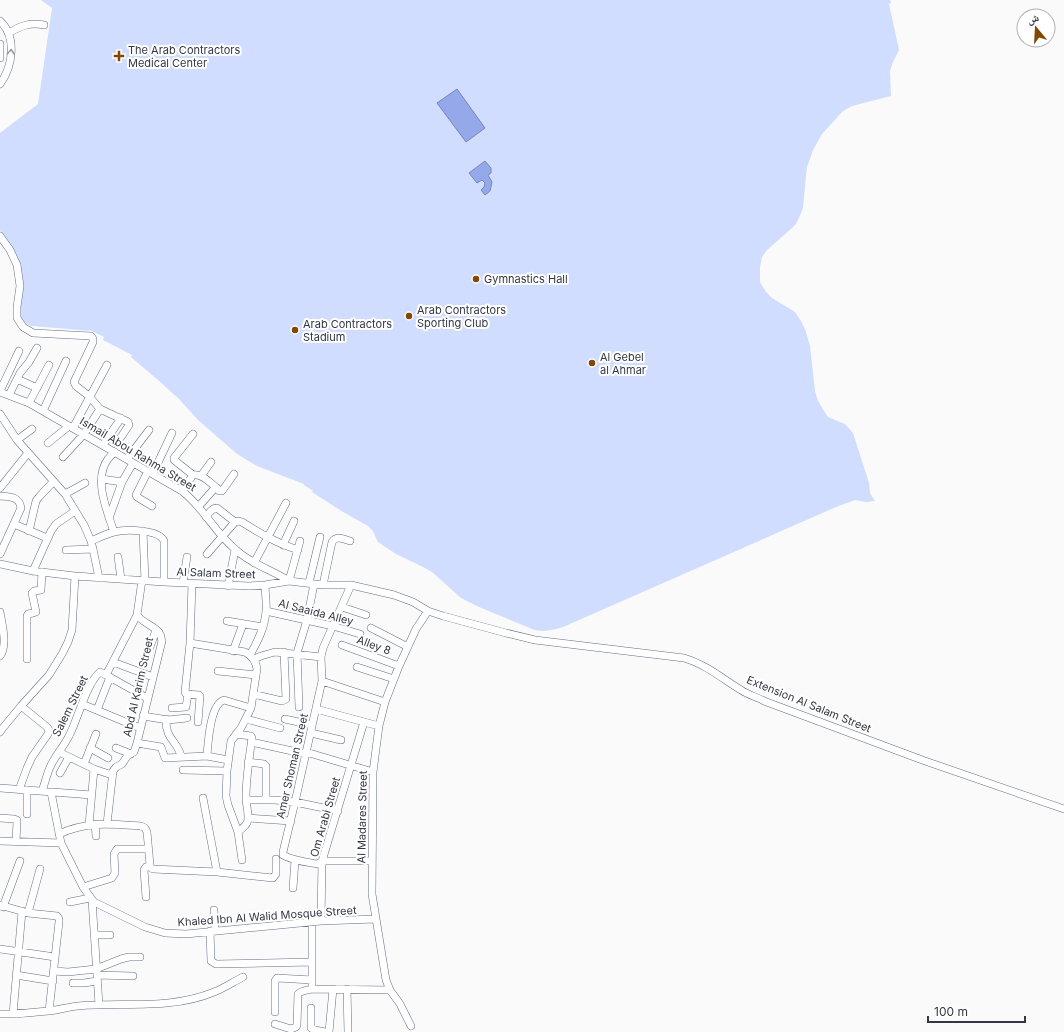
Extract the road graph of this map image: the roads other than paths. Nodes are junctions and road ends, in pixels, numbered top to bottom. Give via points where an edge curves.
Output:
1 (0, 21) edge
2 (44, 25) dead end
3 (8, 33) junction
4 (0, 44) edge
5 (0, 58) edge
6 (4, 69) edge
7 (0, 84) edge
8 (0, 236) edge
9 (37, 348) dead end
10 (18, 351) dead end
11 (66, 361) dead end
12 (107, 364) dead end
13 (49, 365) dead end
14 (17, 379) junction
15 (37, 388) junction
16 (0, 392) edge
17 (9, 395) junction
18 (89, 396) junction
19 (29, 403) junction
20 (100, 409) junction
21 (43, 411) junction
22 (0, 414) edge
23 (121, 418) junction
24 (71, 427) junction
25 (32, 429) dead end
26 (149, 430) dead end
27 (172, 433) dead end
28 (84, 434) junction
29 (193, 434) dead end
30 (121, 437) dead end
31 (17, 440) junction
32 (48, 443) dead end
33 (103, 445) junction
34 (115, 452) junction
35 (28, 453) junction
36 (63, 458) dead end
37 (130, 461) junction
38 (211, 462) dead end
39 (150, 472) junction
40 (234, 474) dead end
41 (197, 476) junction
42 (102, 479) junction
43 (53, 482) junction
44 (122, 482) junction
45 (84, 483) dead end
46 (0, 487) edge
47 (217, 488) junction
48 (182, 491) junction
49 (65, 494) junction
50 (0, 496) edge
51 (286, 503) dead end
52 (152, 506) dead end
53 (199, 506) junction
54 (21, 508) junction
55 (75, 510) junction
56 (33, 511) junction
57 (206, 517) junction
58 (109, 518) junction
59 (294, 521) dead end
60 (235, 522) junction
61 (14, 524) junction
62 (29, 530) junction
63 (143, 531) junction
64 (114, 532) junction
65 (222, 536) junction
66 (320, 537) dead end
67 (47, 538) junction
68 (268, 538) junction
69 (91, 541) junction
70 (300, 541) dead end
71 (350, 541) dead end
72 (283, 546) junction
73 (94, 549) junction
74 (66, 550) dead end
75 (235, 550) junction
76 (298, 550) junction
77 (0, 554) edge
78 (207, 554) dead end
79 (118, 557) dead end
80 (187, 557) dead end
81 (254, 563) junction
82 (0, 564) edge
83 (33, 571) junction
84 (42, 572) junction
85 (75, 576) junction
86 (100, 578) junction
87 (121, 579) junction
88 (143, 581) junction
89 (289, 581) junction
90 (164, 582) junction
91 (183, 583) junction
92 (192, 584) junction
93 (311, 584) junction
94 (265, 585) junction
95 (323, 585) junction
96 (351, 585) junction
97 (228, 586) junction
98 (342, 607) junction
99 (428, 610) junction
100 (266, 611) junction
101 (0, 612) edge
102 (136, 615) junction
103 (366, 616) dead end
104 (307, 620) junction
105 (227, 621) dead end
106 (243, 624) junction
107 (333, 626) junction
108 (263, 627) junction
109 (371, 628) dead end
110 (156, 630) junction
111 (2, 632) edge
112 (360, 634) dead end
113 (190, 643) junction
114 (342, 645) dead end
115 (150, 647) dead end
116 (408, 647) junction
117 (233, 650) junction
118 (284, 652) junction
119 (297, 653) junction
120 (0, 656) edge
121 (252, 657) junction
122 (321, 657) junction
123 (27, 659) dead end
124 (113, 662) junction
125 (399, 666) junction
126 (357, 667) dead end
127 (218, 671) dead end
128 (256, 675) junction
129 (108, 676) junction
130 (153, 677) junction
131 (394, 679) junction
132 (322, 681) junction
133 (188, 694) junction
134 (253, 694) junction
135 (147, 698) junction
136 (385, 702) junction
137 (82, 704) junction
138 (21, 706) junction
139 (300, 707) dead end
140 (172, 708) dead end
141 (250, 708) junction
142 (97, 710) junction
143 (316, 710) junction
144 (143, 716) junction
145 (186, 718) dead end
146 (166, 719) junction
147 (246, 719) junction
148 (285, 719) dead end
149 (198, 722) dead end
150 (364, 722) junction
151 (379, 726) junction
152 (140, 728) junction
153 (280, 728) dead end
154 (311, 729) junction
155 (0, 732) edge
156 (96, 734) dead end
157 (236, 734) junction
158 (341, 740) dead end
159 (251, 742) junction
160 (137, 743) junction
161 (90, 748) junction
162 (116, 748) dead end
163 (60, 751) junction
164 (306, 753) junction
165 (131, 754) junction
166 (207, 756) junction
167 (69, 757) junction
168 (181, 757) junction
169 (108, 758) dead end
170 (228, 760) junction
171 (248, 762) junction
172 (84, 764) junction
173 (351, 765) junction
174 (94, 769) junction
175 (183, 770) dead end
176 (227, 771) junction
177 (374, 772) junction
178 (60, 773) dead end
179 (112, 775) junction
180 (0, 788) edge
181 (19, 790) junction
182 (27, 790) junction
183 (42, 792) junction
184 (51, 792) junction
185 (92, 795) junction
186 (203, 798) dead end
187 (246, 800) junction
188 (266, 800) junction
189 (295, 802) junction
190 (1064, 809) edge
191 (338, 811) junction
192 (28, 814) dead end
193 (0, 818) edge
194 (248, 818) junction
195 (291, 821) junction
196 (92, 824) junction
197 (106, 824) junction
198 (238, 832) junction
199 (59, 834) junction
200 (96, 836) dead end
201 (0, 841) edge
202 (16, 841) junction
203 (61, 843) junction
204 (148, 849) junction
205 (276, 859) dead end
206 (242, 860) dead end
207 (295, 860) junction
208 (20, 861) dead end
209 (322, 861) junction
210 (372, 861) junction
211 (150, 866) junction
212 (40, 869) dead end
213 (217, 872) junction
214 (83, 887) junction
215 (293, 888) dead end
216 (146, 897) dead end
217 (91, 899) junction
218 (70, 902) dead end
219 (2, 906) edge
220 (214, 910) dead end
221 (25, 912) junction
222 (376, 919) junction
223 (321, 921) junction
224 (312, 922) junction
225 (212, 931) junction
226 (94, 935) junction
227 (110, 936) dead end
228 (0, 949) edge
229 (18, 952) junction
230 (140, 956) dead end
231 (55, 957) junction
232 (312, 962) junction
233 (54, 972) junction
234 (16, 975) junction
235 (97, 975) junction
236 (133, 976) dead end
237 (243, 977) dead end
238 (312, 980) junction
239 (52, 981) junction
240 (73, 983) dead end
241 (312, 989) junction
242 (333, 989) junction
243 (347, 989) junction
244 (390, 990) junction
245 (99, 1004) junction
246 (311, 1008) dead end
247 (49, 1011) junction
248 (275, 1012) dead end
249 (0, 1014) edge
250 (13, 1014) junction
251 (275, 1024) dead end
252 (411, 1026) dead end
253 (325, 1032) edge
254 (329, 1032) edge
255 (348, 1032) edge

1 - 3 street
2 - 3 street via 27,24
6 -> 3 street via 10,59 11,45
4 - 5 street
6 - 7 street
8 - 18 street via 17,265 20,286 16,307 23,327 33,332 91,336 93,339 74,382
9 - 14 street
10 - 16 street
11 - 21 street
12 - 18 street
13 - 15 street
14 - 15 street
14 - 17 street
15 - 19 street
16 - 17 street, Ismail Abou Rahma Street
17 - 19 street, Ismail Abou Rahma Street
18 - 20 street
18 - 24 street
19 - 21 street, Ismail Abou Rahma Street
20 - 23 street
20 - 28 street
21 - 24 street, Ismail Abou Rahma Street
22 - 31 street
23 - 30 street via 129,425
23 - 33 street
24 - 28 street, Ismail Abou Rahma Street
24 - 32 street
25 - 31 street
26 - 37 street
27 - 39 street
28 - 33 street, Ismail Abou Rahma Street
28 - 36 street
29 - 41 street via 174,460
31 - 35 street
33 - 34 street, Ismail Abou Rahma Street
34 - 37 street, Ismail Abou Rahma Street
34 - 42 street via 103,469
35 - 43 street
35 - 46 street
37 - 39 street, Ismail Abou Rahma Street
37 - 44 street
38 - 41 street
39 - 48 street, Ismail Abou Rahma Street
39 - 52 street via 136,495
40 - 47 street via 222,491
41 - 47 street
41 - 48 street
42 - 44 street
42 - 58 street
43 - 49 street
43 - 56 street via 39,497
44 - 58 street
45 - 49 street
47 - 53 street
48 - 53 street, Ismail Abou Rahma Street
49 - 55 street
50 - 54 street via 15,498
51 - 68 street
53 - 57 street, Ismail Abou Rahma Street
54 - 56 street
54 - 61 street
55 - 67 street via 56,524
55 - 69 street
56 - 62 street
57 - 60 street via 217,508
57 - 65 street, Ismail Abou Rahma Street
58 - 64 street
59 - 72 street
60 - 65 street
60 - 68 street via 242,522
61 - 62 street
61 - 77 street
62 - 67 street
63 - 64 street
63 - 88 street
63 - 90 street via 159,536 164,541
64 - 69 street
65 - 75 street, Ismail Abou Rahma Street
65 - 78 street
66 - 93 street
67 - 83 street
68 - 72 street
68 - 81 street
69 - 73 street
70 - 76 street
71 - 95 street via 338,538 332,542
72 - 76 street
73 - 74 street
73 - 86 street
75 - 81 street, Ismail Abou Rahma Street
75 - 97 street
76 - 89 street
79 - 87 street
80 - 91 street
81 - 89 street, Ismail Abou Rahma Street
82 - 83 street, Al Salam Street
83 - 84 street, Al Salam Street
84 - 85 street, Al Salam Street
84 - 123 street via 41,590 32,593 36,612 26,616
85 - 86 street, Al Salam Street
85 - 138 street via 72,630 68,642 49,676
86 - 87 street, Al Salam Street
87 - 88 street, Al Salam Street
88 - 90 street, Al Salam Street
88 - 102 street
89 - 93 street, Al Salam Street
89 - 94 street, Al Salam Street
90 - 91 street, Al Salam Street
91 - 92 street, Al Salam Street
92 - 97 street, Al Salam Street
92 - 113 street
93 - 95 street, Al Salam Street
93 - 104 street
94 - 97 street, Al Salam Street
94 - 100 street
95 - 96 street, Al Salam Street
96 - 98 street
96 - 99 street, Al Salam Street via 394,595
98 - 103 street
98 - 107 street
99 - 116 street, Al Madares Street
99 - 190 street, Extension Al Salam Street via 535,640 691,660 764,701
100 - 104 street, Al Saaida Alley
100 - 108 street
101 - 111 street
102 - 110 street, Abd Al Karim Street
102 - 124 street
104 - 107 street, Al Saaida Alley
104 - 119 street
105 - 106 street
106 - 108 street
106 - 117 street
107 - 112 street, Al Saaida Alley
107 - 122 street
108 - 121 street
109 - 116 street
110 - 115 street
110 - 130 street, Abd Al Karim Street via 161,634 162,641
111 - 120 street via 4,646
113 - 117 street
113 - 133 street via 185,692
114 - 125 street, Alley 8
116 - 125 street, Al Madares Street
117 - 121 street via 245,652
118 - 119 street
118 - 121 street
118 - 134 street via 286,700
119 - 122 street
119 - 139 street
121 - 128 street via 256,664
122 - 132 street, Amer Shoman Street
124 - 129 street
124 - 130 street
125 - 131 street, Al Madares Street
126 - 131 street
127 - 128 street
128 - 134 street
129 - 135 street
129 - 137 street, Salem Street via 98,673
129 - 142 street
130 - 135 street, Abd Al Karim Street
131 - 136 street, Al Madares Street
132 - 136 street
132 - 143 street, Amer Shoman Street
133 - 140 street via 186,707
133 - 149 street via 200,696
134 - 141 street
135 - 144 street, Abd Al Karim Street
136 - 151 street, Al Madares Street
137 - 142 street
137 - 163 street, Salem Street via 69,737
138 - 155 street
138 - 181 street via 49,730 32,757
141 - 147 street
141 - 166 street via 224,700 218,704 211,721
142 - 152 street
143 - 150 street
143 - 154 street, Amer Shoman Street
144 - 146 street
144 - 152 street, Abd Al Karim Street
145 - 146 street
146 - 168 street via 166,728 180,750
147 - 153 street
147 - 157 street
148 - 154 street
150 - 151 street
150 - 173 street, Om Arabi Street
151 - 177 street, Al Madares Street
152 - 160 street, Abd Al Karim Street
154 - 158 street
154 - 164 street, Amer Shoman Street
156 - 161 street
157 - 159 street via 251,736
157 - 170 street via 231,741
159 - 164 street
159 - 171 street
160 - 165 street, Abd Al Karim Street
160 - 168 street via 161,747 165,758
161 - 169 street
161 - 172 street
162 - 165 street
163 - 167 street
163 - 183 street, Salem Street via 51,765
164 - 173 street
164 - 189 street, Amer Shoman Street
165 - 179 street, Abd Al Karim Street via 114,769
166 - 168 street
166 - 170 street
167 - 172 street
167 - 178 street
170 - 176 street
171 - 187 street
171 - 188 street via 266,766
172 - 174 street
173 - 177 street
173 - 191 street, Om Arabi Street
174 - 179 street
174 - 185 street
175 - 176 street
176 - 198 street via 226,796
177 - 210 street, Al Madares Street
179 - 197 street
180 - 181 street
181 - 182 street
182 - 183 street
182 - 192 street
183 - 184 street
184 - 185 street
184 - 199 street, Khaled Ibn Al Walid Mosque Street
185 - 196 street
186 - 213 street
187 - 188 street
187 - 194 street
188 - 189 street
189 - 191 street
189 - 195 street, Amer Shoman Street
191 - 209 street, Om Arabi Street
193 - 202 street via 17,820
194 - 195 street
194 - 198 street via 247,823
195 - 207 street, Amer Shoman Street via 283,855
196 - 197 street
196 - 199 street
196 - 200 street
197 - 204 street via 145,828
198 - 206 street
199 - 203 street, Khaled Ibn Al Walid Mosque Street
201 - 202 street
202 - 203 street
203 - 214 street, Khaled Ibn Al Walid Mosque Street
204 - 211 street
204 - 214 street via 117,849 114,854 114,876
205 - 213 street via 276,874 273,878
207 - 209 street via 318,864
207 - 215 street
208 - 219 street
209 - 210 street
209 - 223 street, Om Arabi Street
210 - 222 street, Al Madares Street via 372,894
211 - 213 street via 153,869
211 - 216 street via 144,870
212 - 221 street
214 - 217 street, Khaled Ibn Al Walid Mosque Street
217 - 218 street
217 - 225 street, Khaled Ibn Al Walid Mosque Street via 155,931 176,934
217 - 226 street
219 - 221 street
220 - 225 street
221 - 229 street
221 - 231 street via 59,918
222 - 223 street, Khaled Ibn Al Walid Mosque Street
222 - 244 street, Al Madares Street
223 - 224 street, Khaled Ibn Al Walid Mosque Street
224 - 225 street, Khaled Ibn Al Walid Mosque Street
224 - 232 street
225 - 232 street via 211,961 216,964
226 - 227 street
226 - 235 street
228 - 229 street
229 - 231 street
229 - 234 street
230 - 235 street via 122,959
231 - 233 street
232 - 238 street
233 - 235 street via 82,971
233 - 239 street
234 - 239 street
234 - 250 street
235 - 236 street
235 - 240 street via 84,983
235 - 245 street
237 - 245 street via 213,993 191,999 168,1003
238 - 241 street
238 - 248 street via 275,979
239 - 247 street
241 - 242 street
241 - 251 street via 298,994 296,1027 292,1029
242 - 243 street
242 - 254 street
243 - 244 street
243 - 255 street
244 - 252 street, Al Madares Street
245 - 247 street
246 - 253 street via 311,1028
247 - 250 street
249 - 250 street

